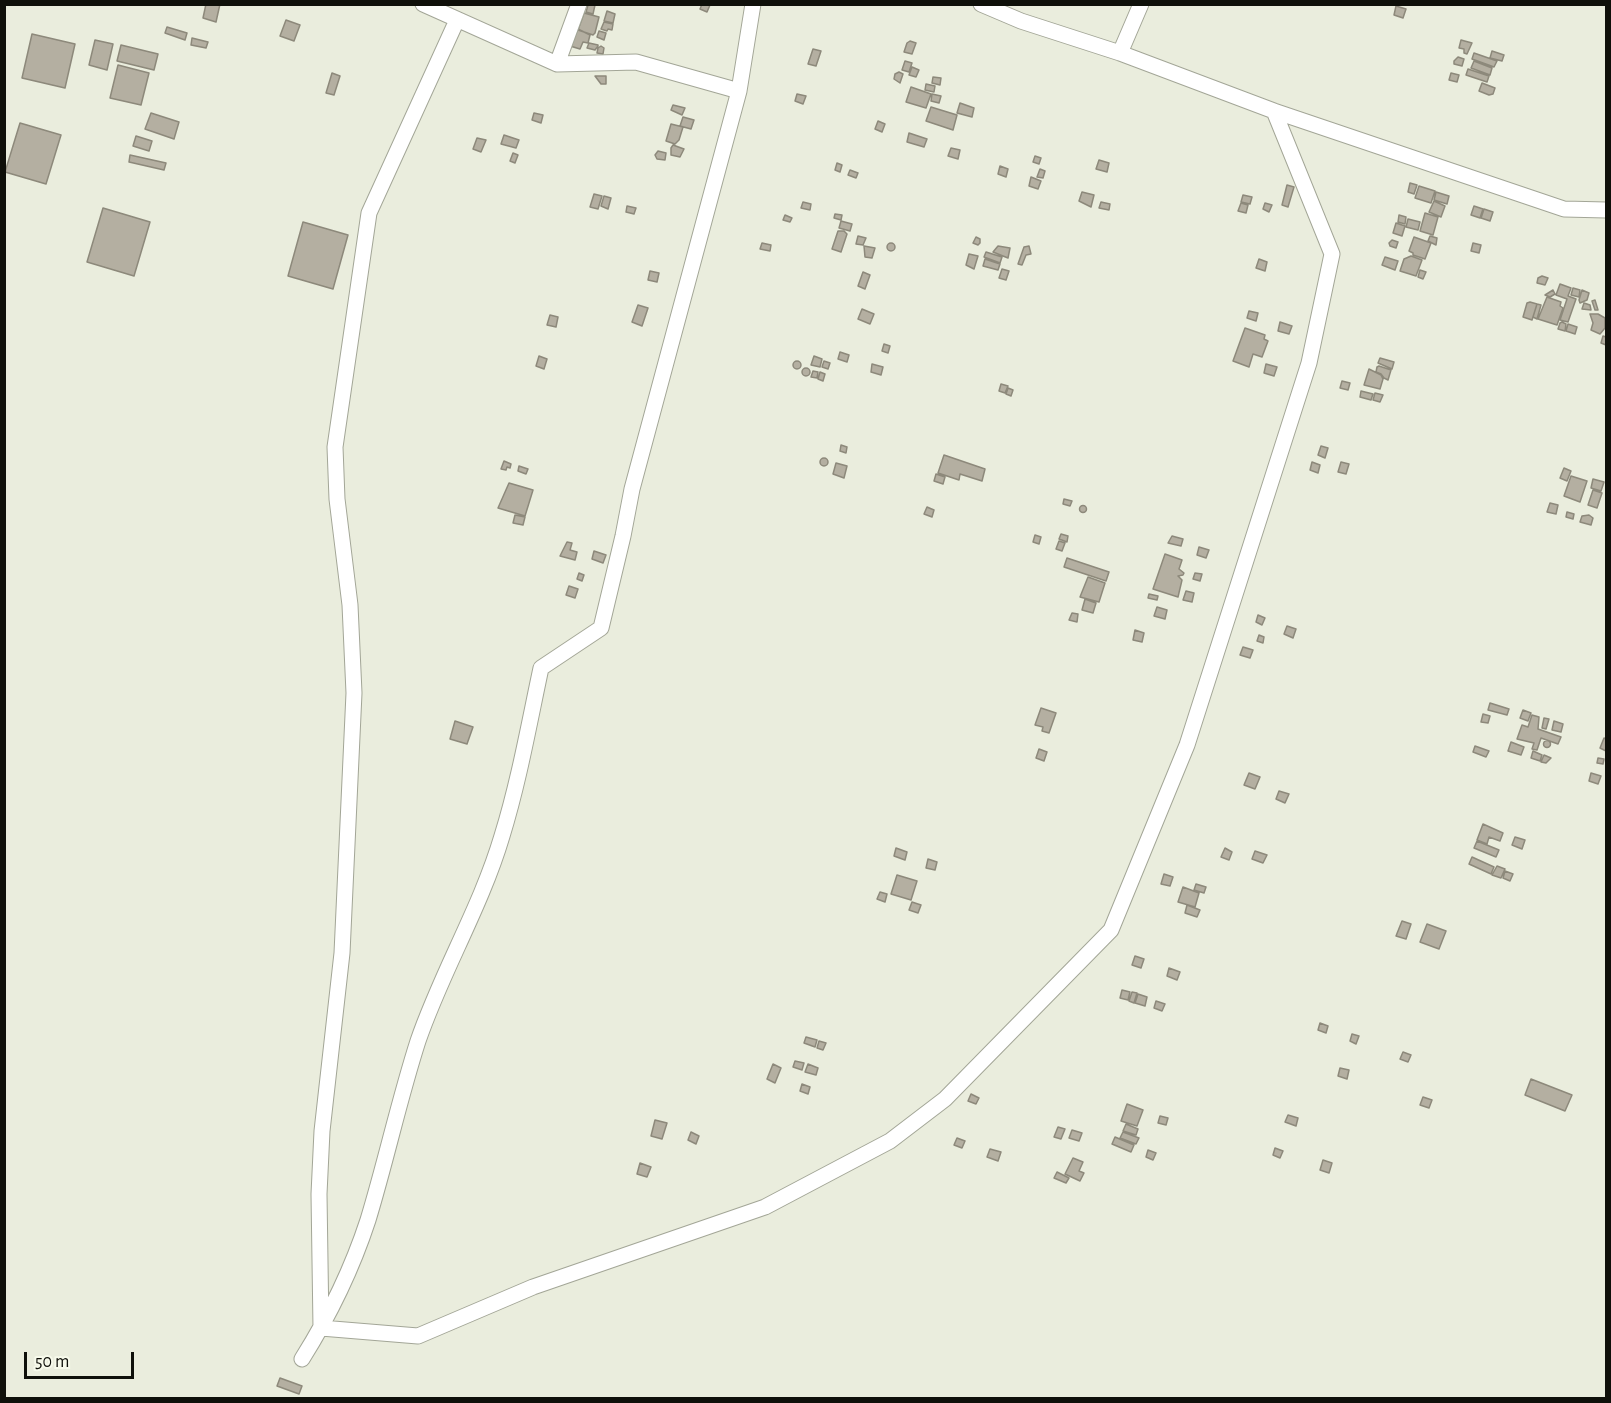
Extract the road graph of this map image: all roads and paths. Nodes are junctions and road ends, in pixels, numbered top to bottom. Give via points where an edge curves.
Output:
1 (423, 4) edge
2 (579, 4) edge
3 (753, 4) edge
4 (981, 4) edge
5 (1141, 4) edge
6 (457, 20) junction
7 (1120, 53) junction
8 (557, 64) junction
9 (739, 91) junction
10 (1274, 111) junction
11 (1606, 210) edge
12 (321, 1328) junction
13 (302, 1359) dead end

1 - 6 street
2 - 8 street
3 - 9 street
4 - 7 street
5 - 7 street
6 - 8 street
6 - 12 street via 369,213 335,447 354,693 342,953 322,1131
7 - 10 street
8 - 9 street via 636,62
9 - 12 street via 632,489 601,628 540,668 502,836 421,1032 367,1221
10 - 11 street via 1564,209
10 - 12 street via 1332,254 1309,363 1187,745 1111,930 945,1099 890,1141 765,1207 533,1287 418,1336
12 - 13 street

